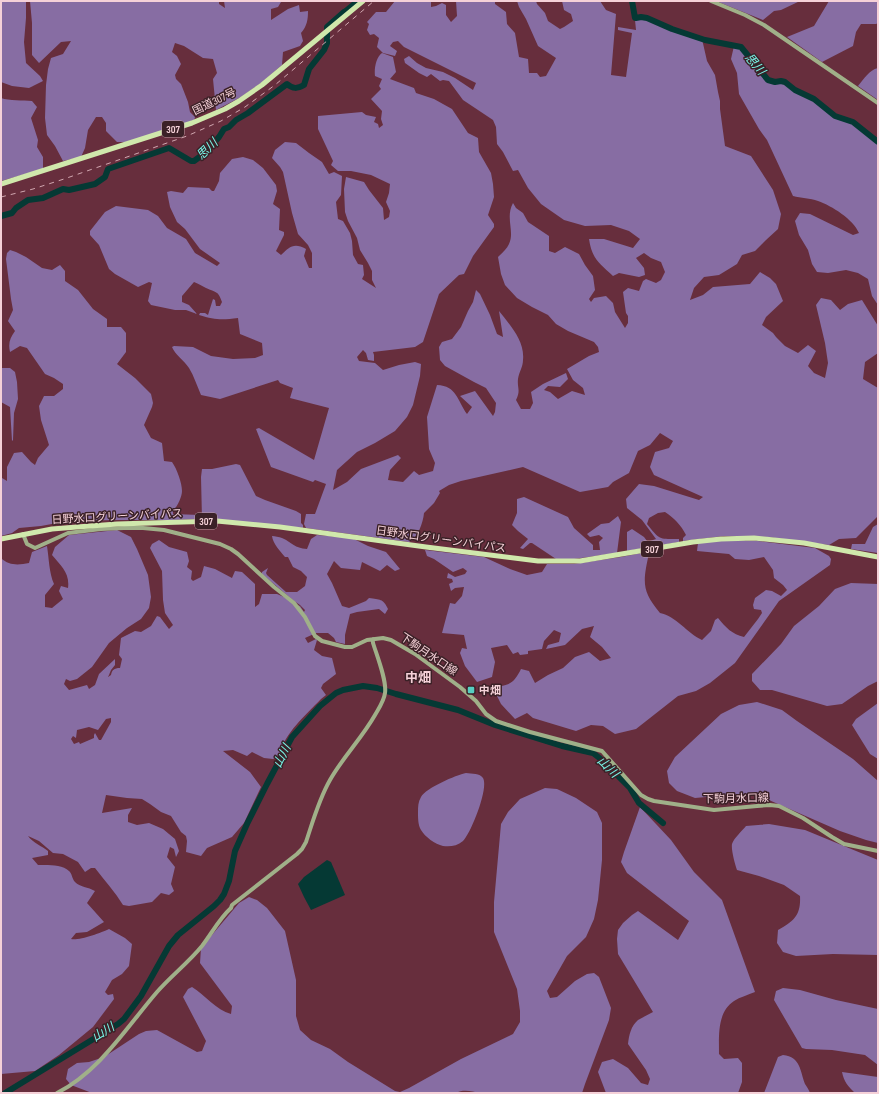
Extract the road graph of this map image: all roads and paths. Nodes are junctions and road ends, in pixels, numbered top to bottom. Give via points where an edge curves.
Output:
1 (363, 1) edge
2 (711, 1) edge
3 (878, 103) edge
4 (1, 184) edge
5 (34, 532) junction
6 (23, 534) junction
7 (1, 539) edge
8 (26, 542) junction
9 (878, 557) edge
10 (373, 639) junction
11 (878, 851) edge
12 (57, 1093) edge

1 - 4 highway, 国道307号 / 307 via 250,95 216,113
2 - 3 main road via 764,25
5 - 6 highway, 日野水口グリーンバイパス / 307
5 - 8 main road
5 - 9 highway, 日野水口グリーンバイパス / 307 via 77,526 217,521 538,561 580,561 693,542 754,538 804,543
6 - 7 highway, 日野水口グリーンバイパス / 307
6 - 8 main road
8 - 10 main road, 下駒月水口線 via 36,548 68,533 143,528 164,530 220,544 238,554 294,603 315,636 322,642 352,647
10 - 11 main road, 下駒月水口線 via 391,640 415,654 463,689 496,721 602,751 641,795 648,799 714,810 780,806 844,844
10 - 12 main road via 385,690 382,704 328,784 302,849 232,905 199,949 157,992 106,1054 78,1080

